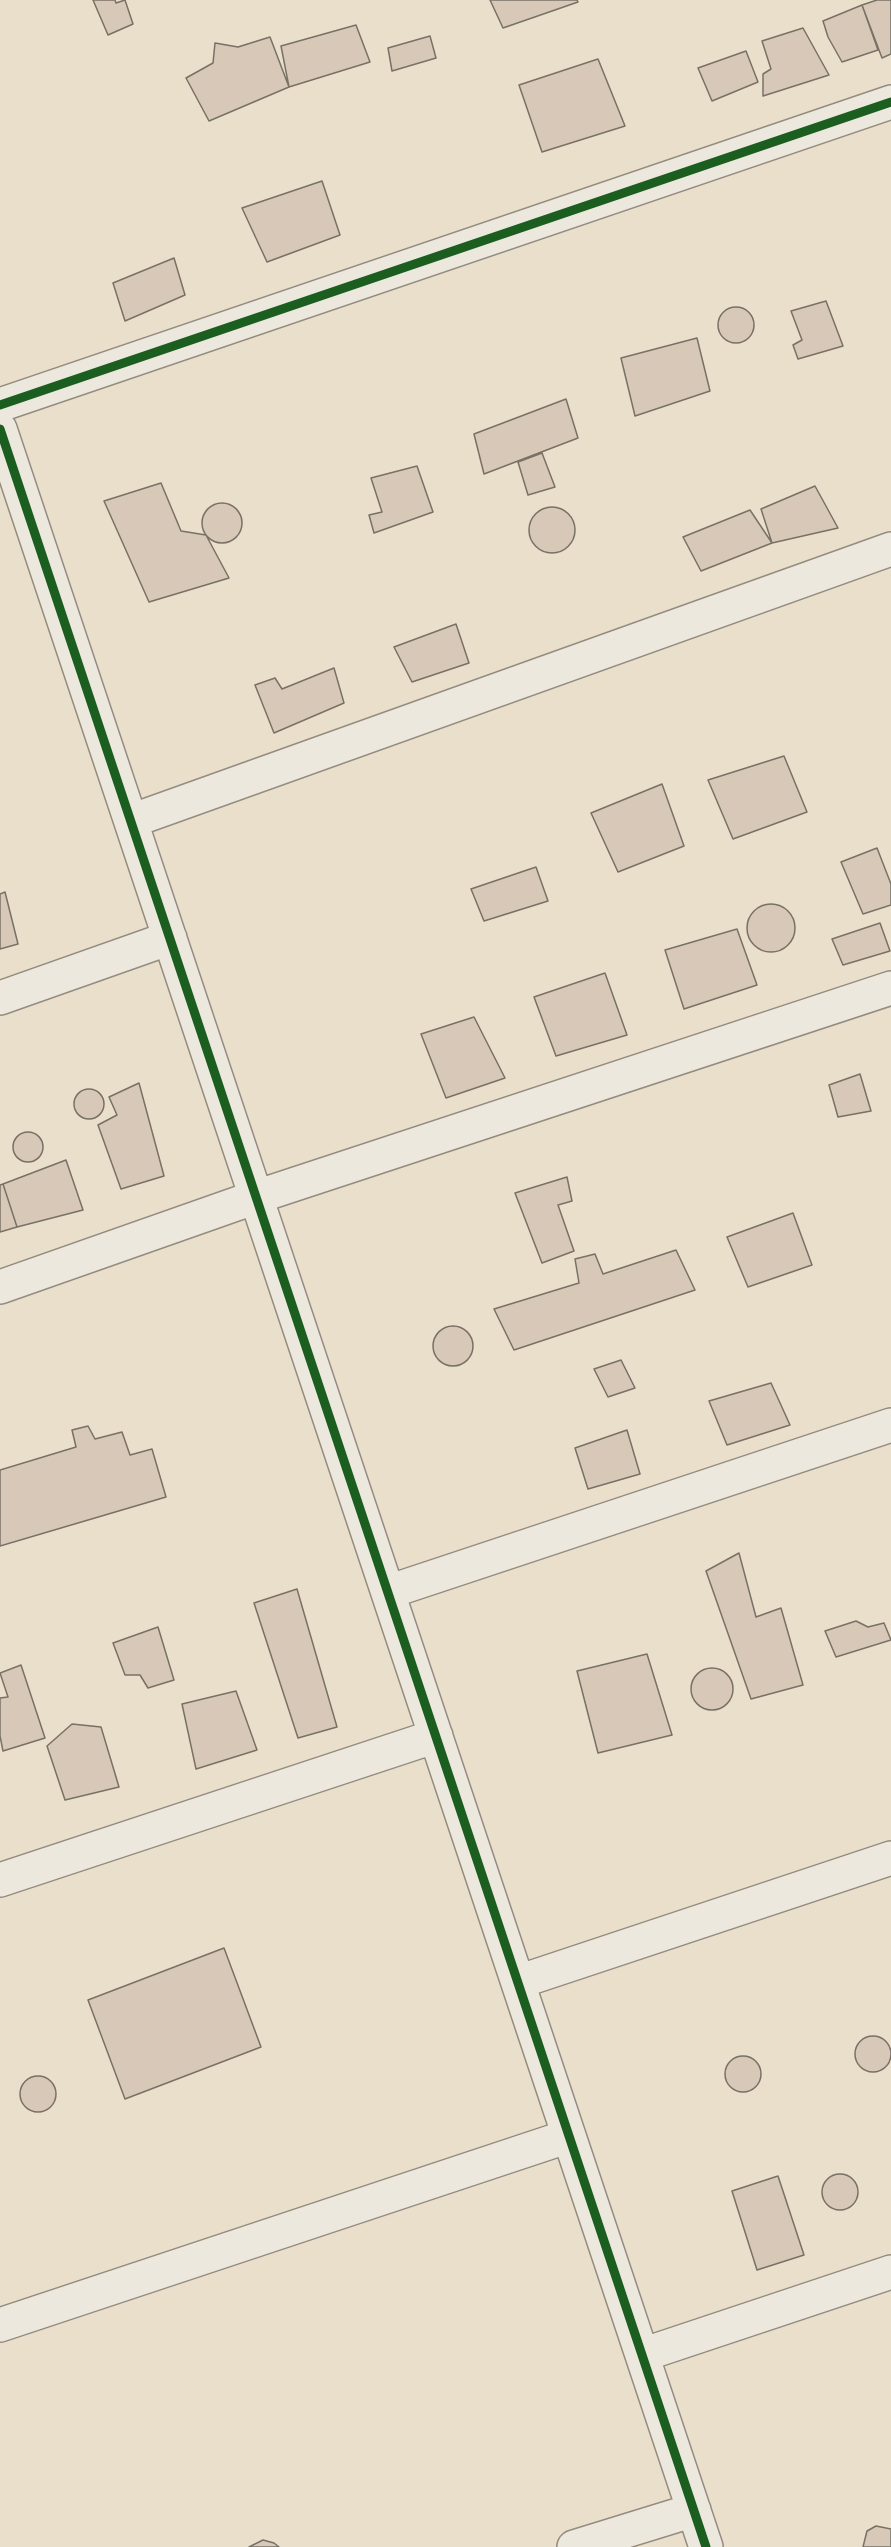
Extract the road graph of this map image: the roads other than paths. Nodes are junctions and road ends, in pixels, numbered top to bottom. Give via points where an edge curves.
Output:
1 (891, 102) edge
2 (0, 405) edge
3 (0, 429) edge
4 (891, 549) edge
5 (130, 821) junction
6 (170, 938) junction
7 (891, 988) edge
8 (0, 998) edge
9 (256, 1197) junction
10 (0, 1287) edge
11 (891, 1425) edge
12 (388, 1592) junction
13 (436, 1737) junction
14 (891, 1858) edge
15 (0, 1880) edge
16 (518, 1982) junction
17 (569, 2136) junction
18 (891, 2272) edge
19 (0, 2325) edge
20 (642, 2355) junction
21 (694, 2510) junction
22 (574, 2547) edge
23 (706, 2547) edge

1 - 2 street
3 - 5 street
4 - 5 street
5 - 6 street
6 - 8 street
6 - 9 street
7 - 9 street
9 - 10 street
9 - 12 street
11 - 12 street
12 - 13 street
13 - 15 street
13 - 16 street
14 - 16 street
16 - 17 street
17 - 19 street
17 - 20 street
18 - 20 street
20 - 21 street
21 - 22 street
21 - 23 street

